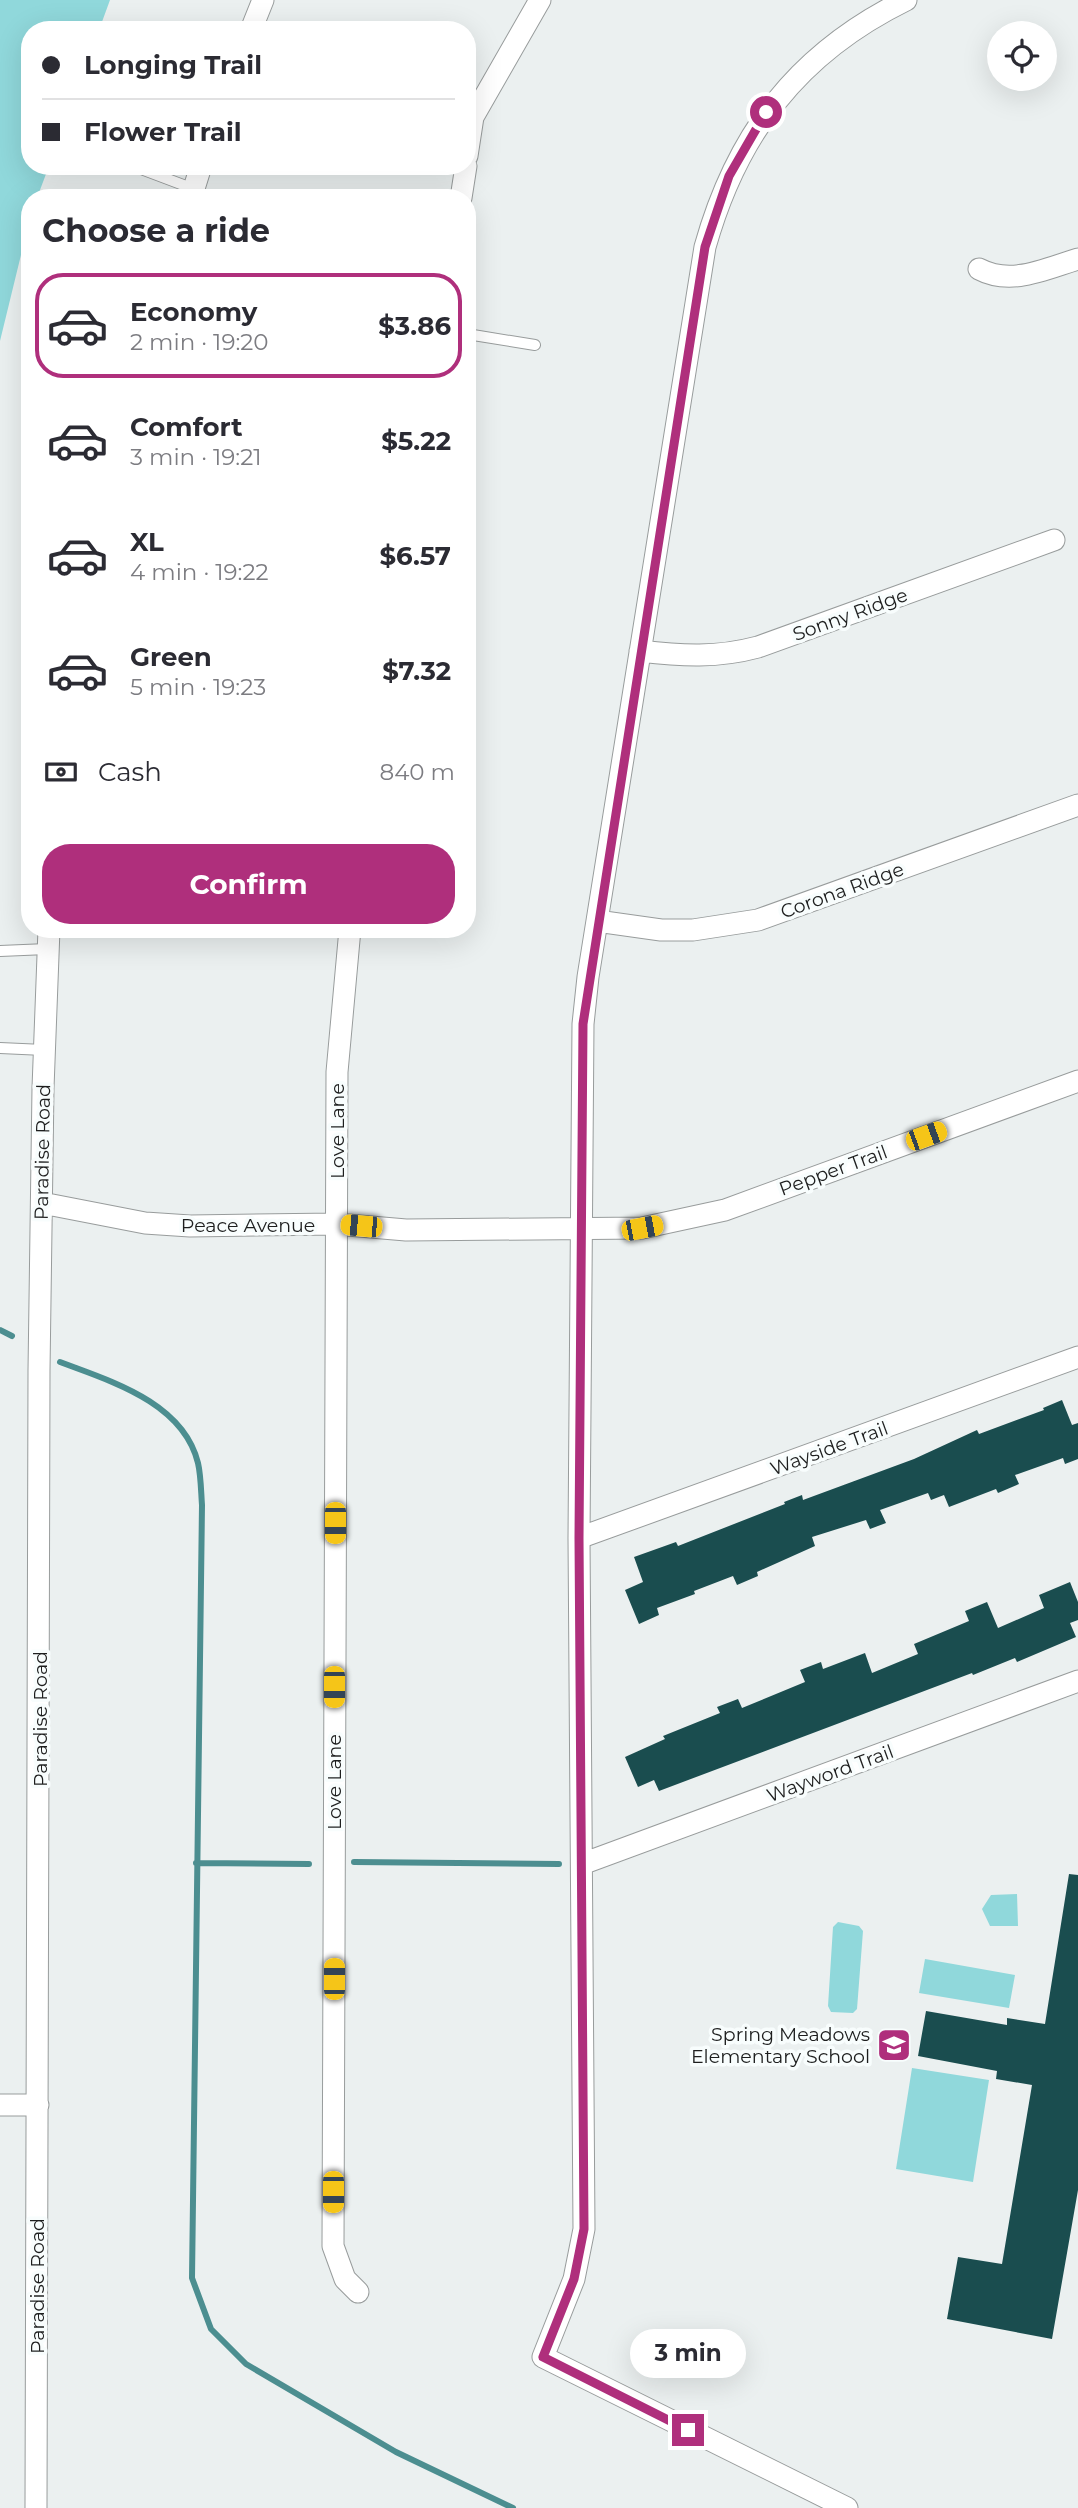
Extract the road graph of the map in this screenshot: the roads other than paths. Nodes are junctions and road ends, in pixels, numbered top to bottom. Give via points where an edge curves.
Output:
1 (263, 0) edge
2 (540, 0) edge
3 (906, 0) edge
4 (880, 6) edge
5 (255, 21) edge
6 (476, 107) edge
7 (153, 175) edge
8 (183, 189) edge
9 (1078, 259) edge
10 (979, 268) dead end
11 (476, 335) edge
12 (535, 345) dead end
13 (1054, 540) dead end
14 (640, 651) junction
15 (1078, 805) edge
16 (597, 921) junction
17 (349, 938) edge
18 (48, 939) edge
19 (0, 951) edge
20 (0, 1048) edge
21 (44, 1050) junction
22 (1078, 1081) edge
23 (42, 1203) junction
24 (336, 1224) junction
25 (582, 1229) junction
26 (1078, 1357) edge
27 (579, 1538) junction
28 (1078, 1681) edge
29 (582, 1864) junction
30 (0, 2105) edge
31 (38, 2105) junction
32 (358, 2292) dead end
33 (36, 2508) edge
34 (847, 2508) edge

1 - 5 street
2 - 6 street
3 - 4 street
4 - 14 street via 790,83 746,143 715,211 705,247
7 - 8 lane
9 - 10 street via 1003,278
11 - 12 lane
13 - 14 street, Sonny Ridge via 725,656
14 - 16 street
15 - 16 street, Corona Ridge via 758,920 693,930
16 - 25 street via 583,1024
17 - 24 street, Love Lane via 337,1072
18 - 19 lane
18 - 21 street, Paradise Road
20 - 21 lane
21 - 23 street, Paradise Road
22 - 25 street, Pepper Trail via 724,1210 642,1228
23 - 24 street, Peace Avenue via 167,1225
23 - 31 street, Paradise Road
24 - 25 street, Peace Avenue via 406,1230
24 - 32 street, Love Lane via 333,2246 345,2279
25 - 27 street
26 - 27 street, Wayside Trail
27 - 29 street
28 - 29 street, Wayword Trail
29 - 34 street via 584,2229 574,2279 543,2357
30 - 31 street
31 - 33 street, Paradise Road

